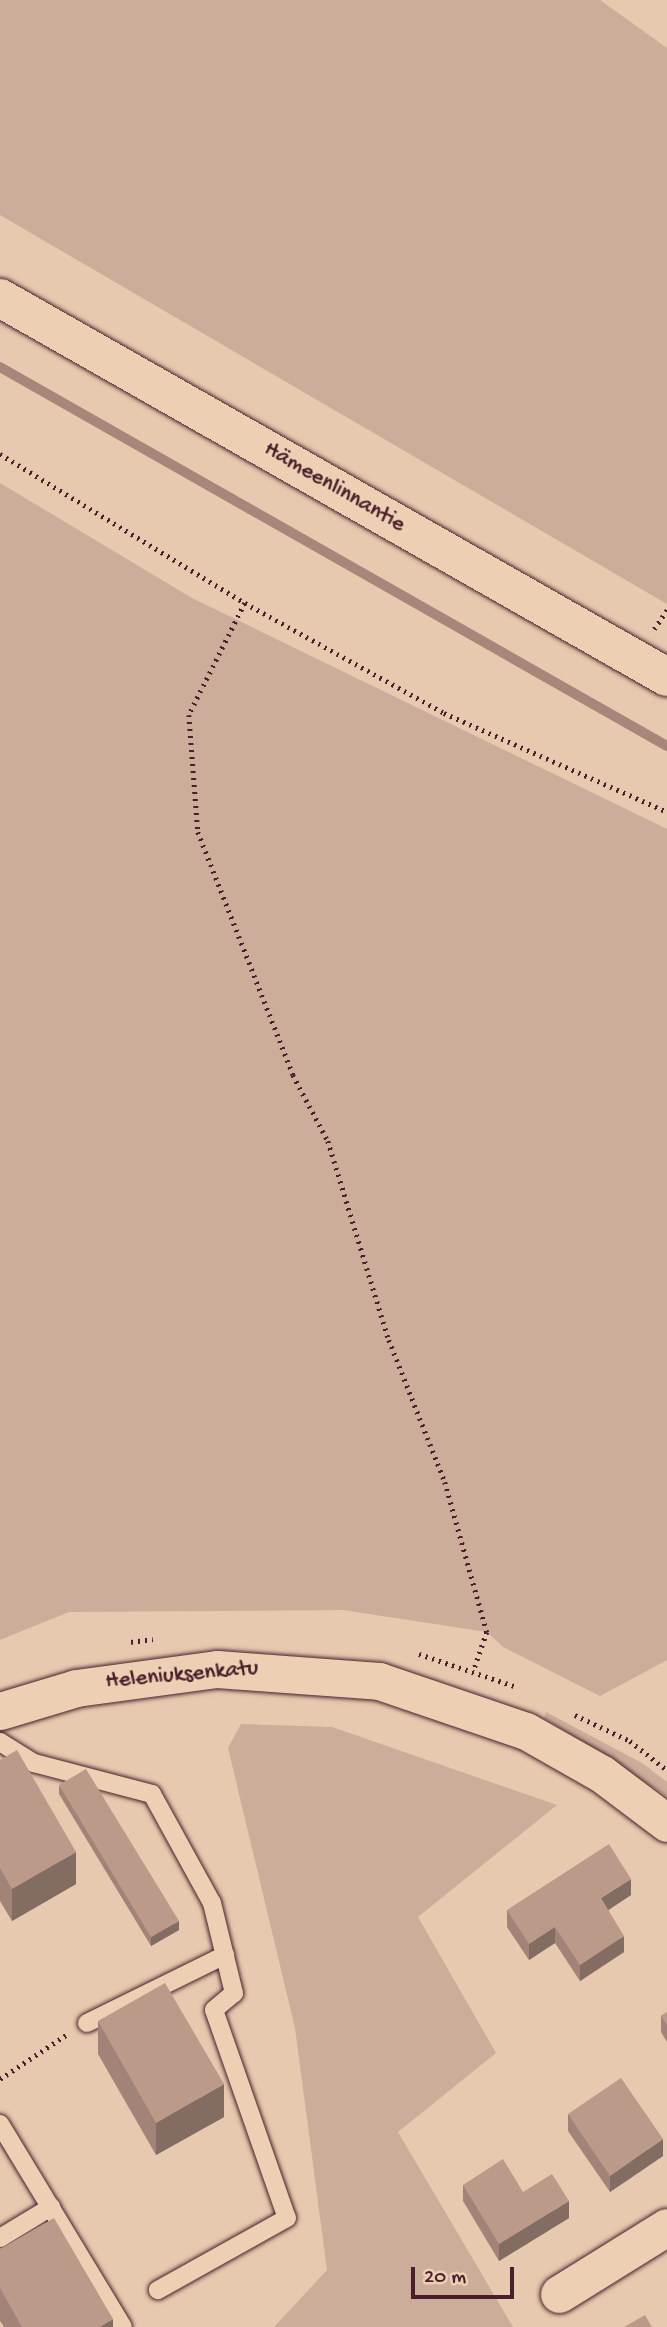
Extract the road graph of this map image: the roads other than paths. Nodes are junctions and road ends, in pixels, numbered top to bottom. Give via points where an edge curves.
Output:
1 (0, 298) edge
2 (667, 677) edge
3 (0, 1711) edge
4 (0, 1742) edge
5 (667, 1823) edge
6 (225, 1955) junction
7 (87, 2023) dead end
8 (0, 2124) edge
9 (51, 2207) junction
10 (667, 2227) edge
11 (0, 2238) edge
12 (158, 2290) dead end
13 (559, 2294) dead end
14 (123, 2327) edge

1 - 2 main road, Hämeenlinnantie
3 - 5 street, Heleniuksenkatu via 76,1688 217,1669 379,1681 526,1731 602,1773
4 - 6 lane via 34,1763 152,1794 212,1903
6 - 7 lane
6 - 12 lane via 234,1993 214,2010 287,2218
8 - 9 lane
9 - 11 lane
9 - 14 lane
10 - 13 street

